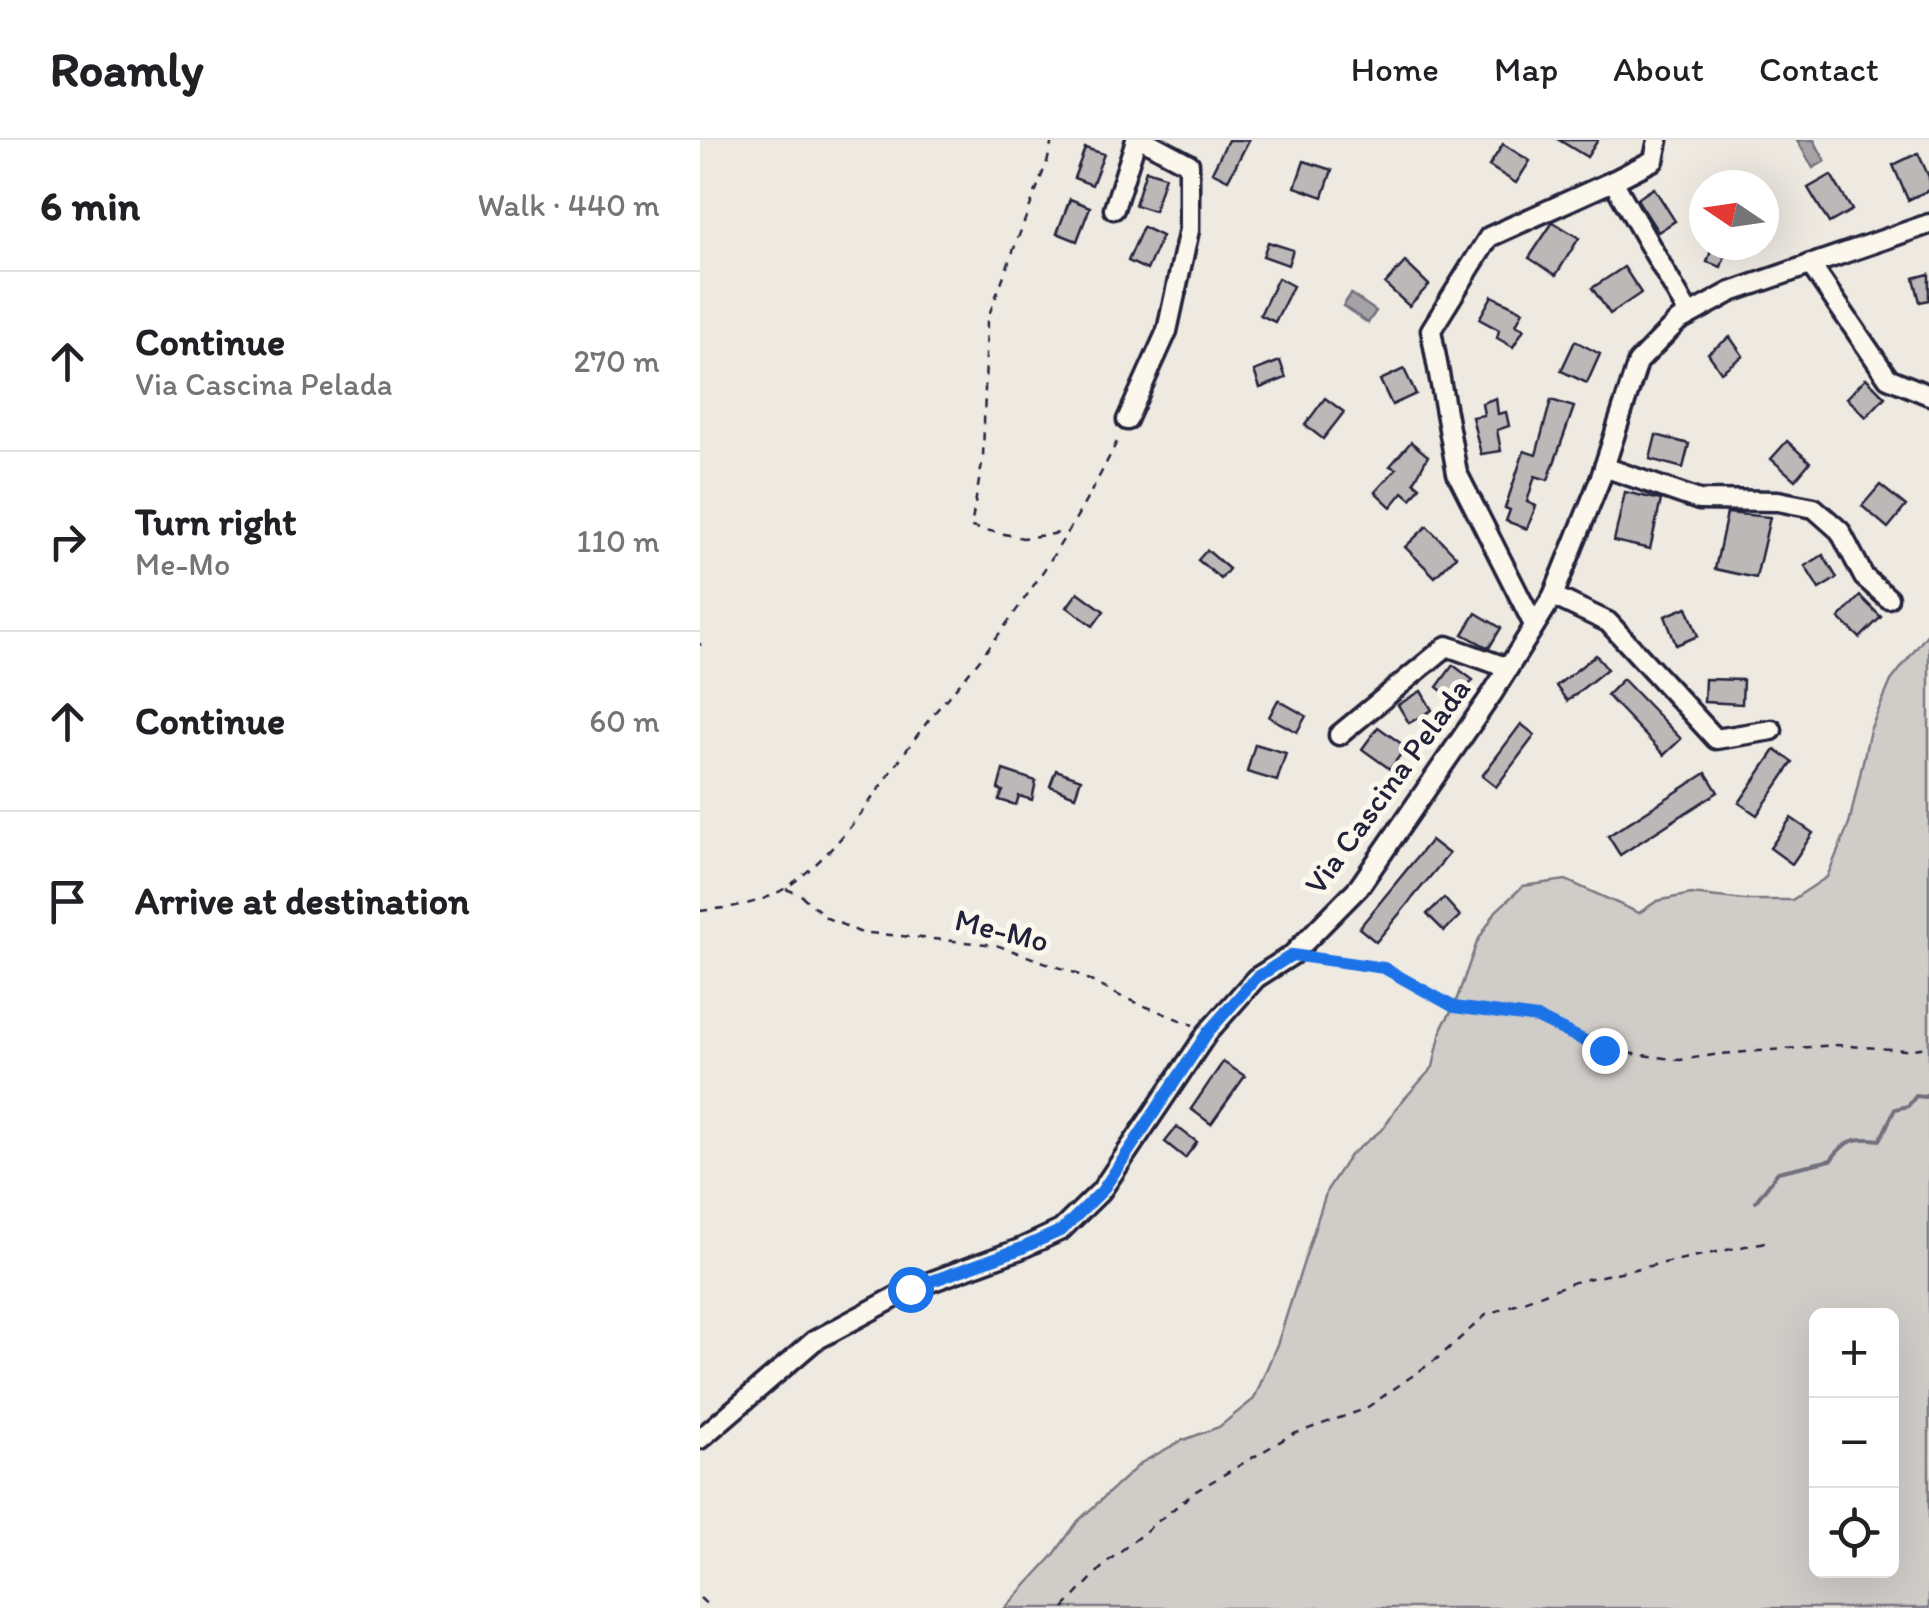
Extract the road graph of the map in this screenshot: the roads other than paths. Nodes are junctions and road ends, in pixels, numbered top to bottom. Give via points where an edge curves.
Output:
1 (1136, 140) edge
2 (1144, 140) edge
3 (1658, 140) edge
4 (1612, 181) junction
5 (1114, 209) dead end
6 (1929, 224) edge
7 (1810, 264) junction
8 (1684, 318) junction
9 (1929, 394) edge
10 (1127, 420) road end
11 (1604, 467) junction
12 (1553, 596) junction
13 (1888, 598) dead end
14 (1534, 626) junction
15 (1508, 668) junction
16 (1772, 730) dead end
17 (1338, 735) dead end
18 (700, 1439) edge

1 - 5 street
2 - 10 street via 1189,164 1189,230 1167,331
3 - 4 street via 1654,160
4 - 8 street
4 - 14 street via 1489,237 1431,330 1457,474
6 - 7 street, Via Cascina Pelada
7 - 8 street, Via Cascina Pelada via 1731,292
7 - 9 street via 1888,378
8 - 11 street, Via Cascina Pelada via 1638,362
11 - 12 street, Via Cascina Pelada
11 - 13 street via 1699,500 1814,508 1840,531 1864,577
12 - 14 street, Via Cascina Pelada
12 - 16 street via 1608,622 1716,739
14 - 15 street, Via Cascina Pelada
15 - 17 street via 1447,646
15 - 18 street, Via Cascina Pelada via 1359,887 1292,955 1256,978 1208,1032 1102,1191 1062,1230 910,1289 814,1341

